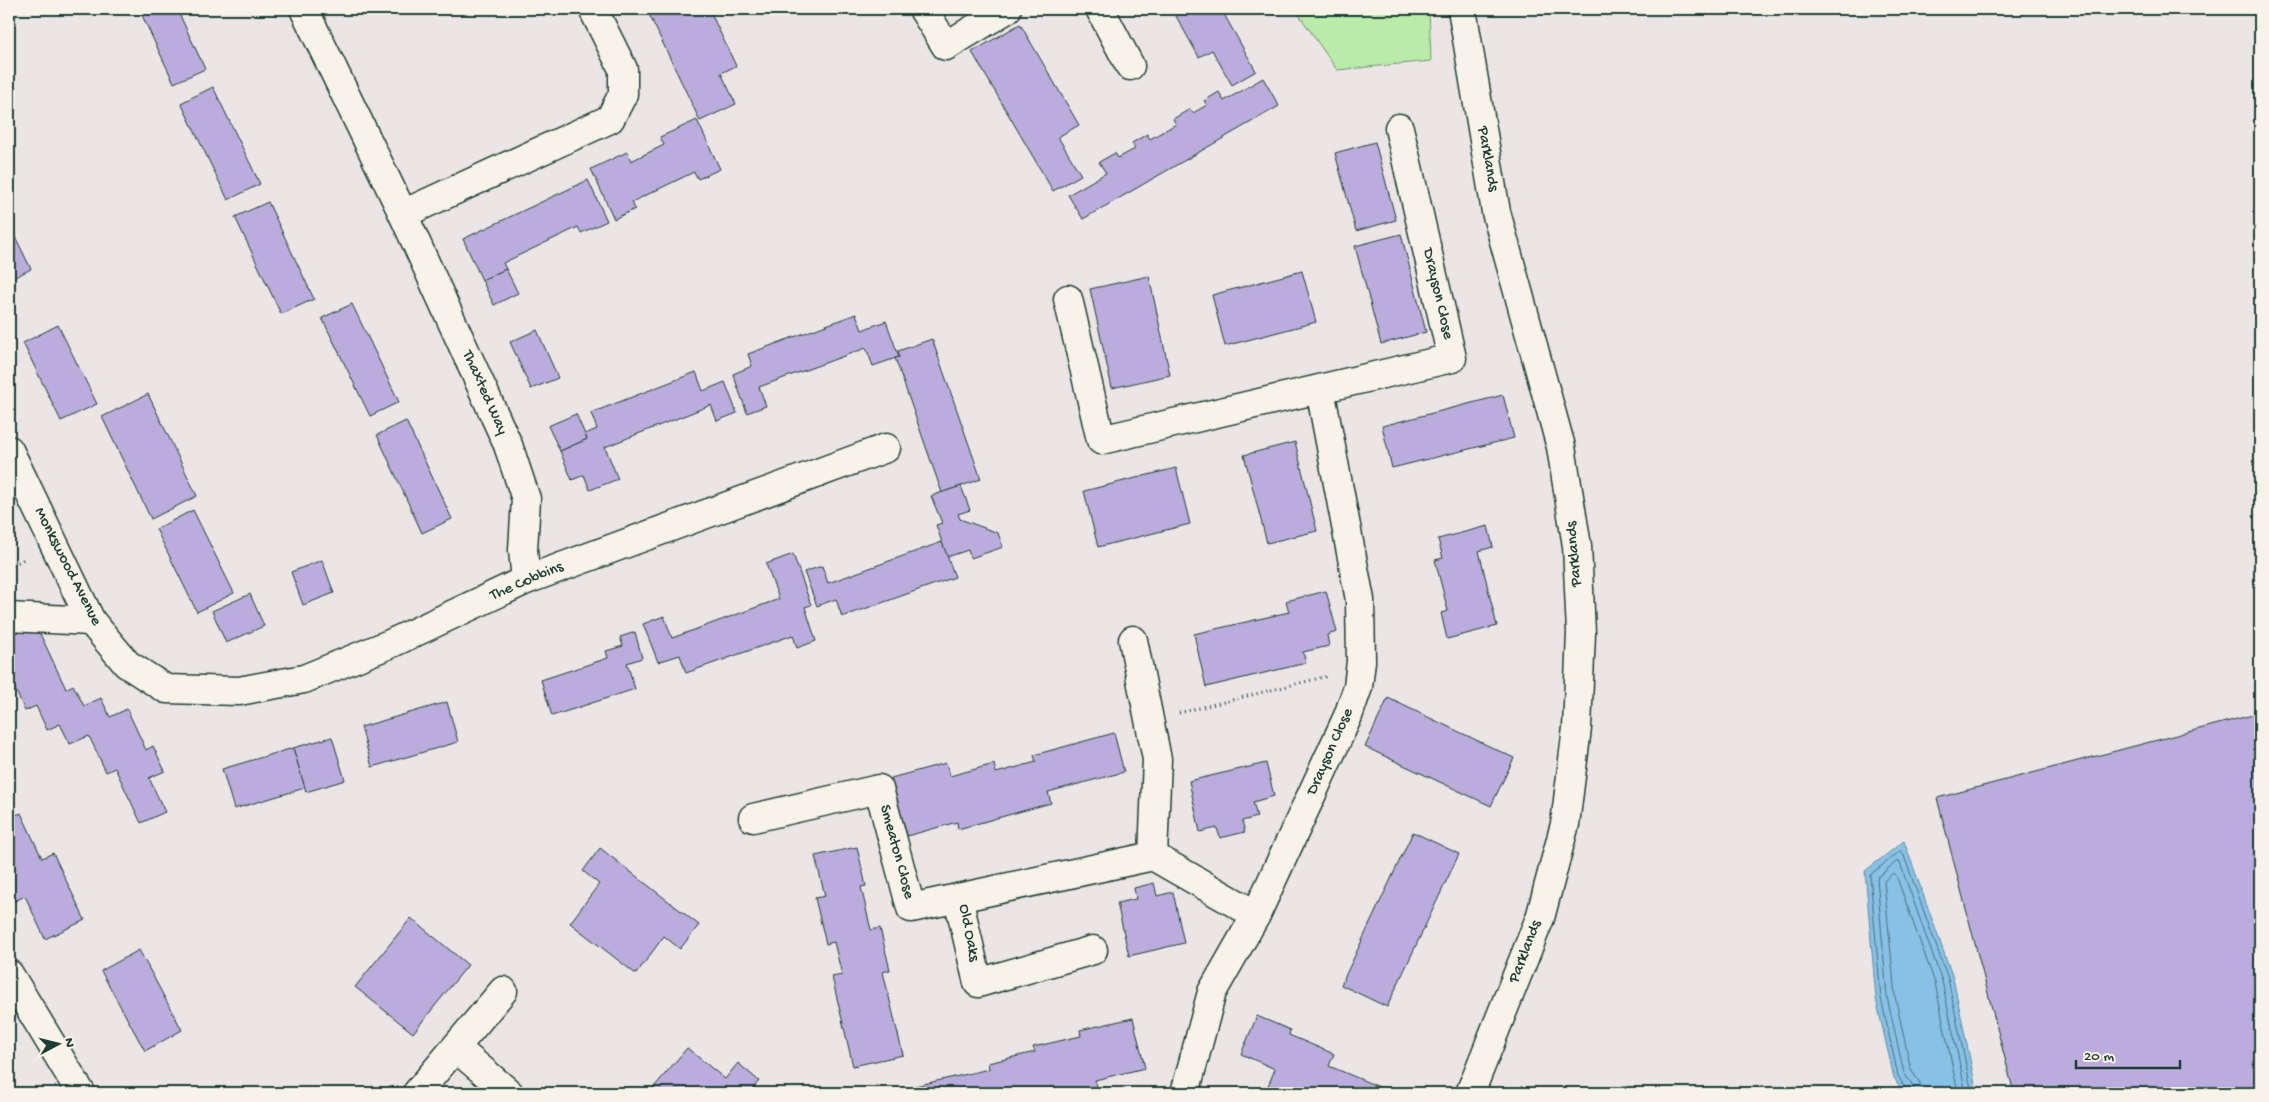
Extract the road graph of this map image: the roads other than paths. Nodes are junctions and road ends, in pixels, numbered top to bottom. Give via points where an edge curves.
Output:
1 (304, 9) edge
2 (593, 9) edge
3 (924, 9) edge
4 (1007, 9) edge
5 (1100, 9) edge
6 (1462, 9) edge
7 (1130, 66) dead end
8 (1399, 128) dead end
9 (403, 214) junction
10 (1068, 299) dead end
11 (1320, 389) junction
12 (886, 448) dead end
13 (9, 450) edge
14 (526, 580) junction
15 (9, 617) edge
16 (91, 621) junction
17 (1133, 640) dead end
18 (166, 689) joint
19 (753, 818) dead end
20 (1152, 856) junction
21 (958, 898) junction
22 (1256, 915) junction
23 (1093, 950) dead end
24 (9, 974) edge
25 (503, 991) dead end
26 (456, 1048) junction
27 (81, 1093) edge
28 (418, 1093) edge
29 (509, 1093) edge
30 (1185, 1093) edge
31 (1470, 1093) edge

1 - 9 street, Thaxted Way
2 - 9 street via 623,69 624,94 610,118
3 - 4 street via 946,46
5 - 7 street
6 - 31 street, Parklands via 1496,212 1561,447 1577,546 1581,633 1577,728 1565,824 1540,918
8 - 11 street, Drayson Close via 1452,358
9 - 14 street, Thaxted Way via 508,445 526,499 523,550
10 - 11 street, Drayson Close via 1101,440
11 - 22 street, Drayson Close via 1360,600 1358,687 1348,716
12 - 14 street, The Cobbins
13 - 16 street, Monkswood Avenue
14 - 18 street, The Cobbins via 392,643 304,679 239,691
15 - 16 street
16 - 18 street, Monkswood Avenue via 127,664
17 - 20 street via 1157,759
19 - 21 street, Smeaton Close via 879,789 911,908
20 - 21 street, Old Oaks
20 - 22 street
21 - 23 street, Old Oaks via 978,983
22 - 30 street, Drayson Close via 1212,992
24 - 27 street
25 - 26 street
26 - 28 street
26 - 29 street

